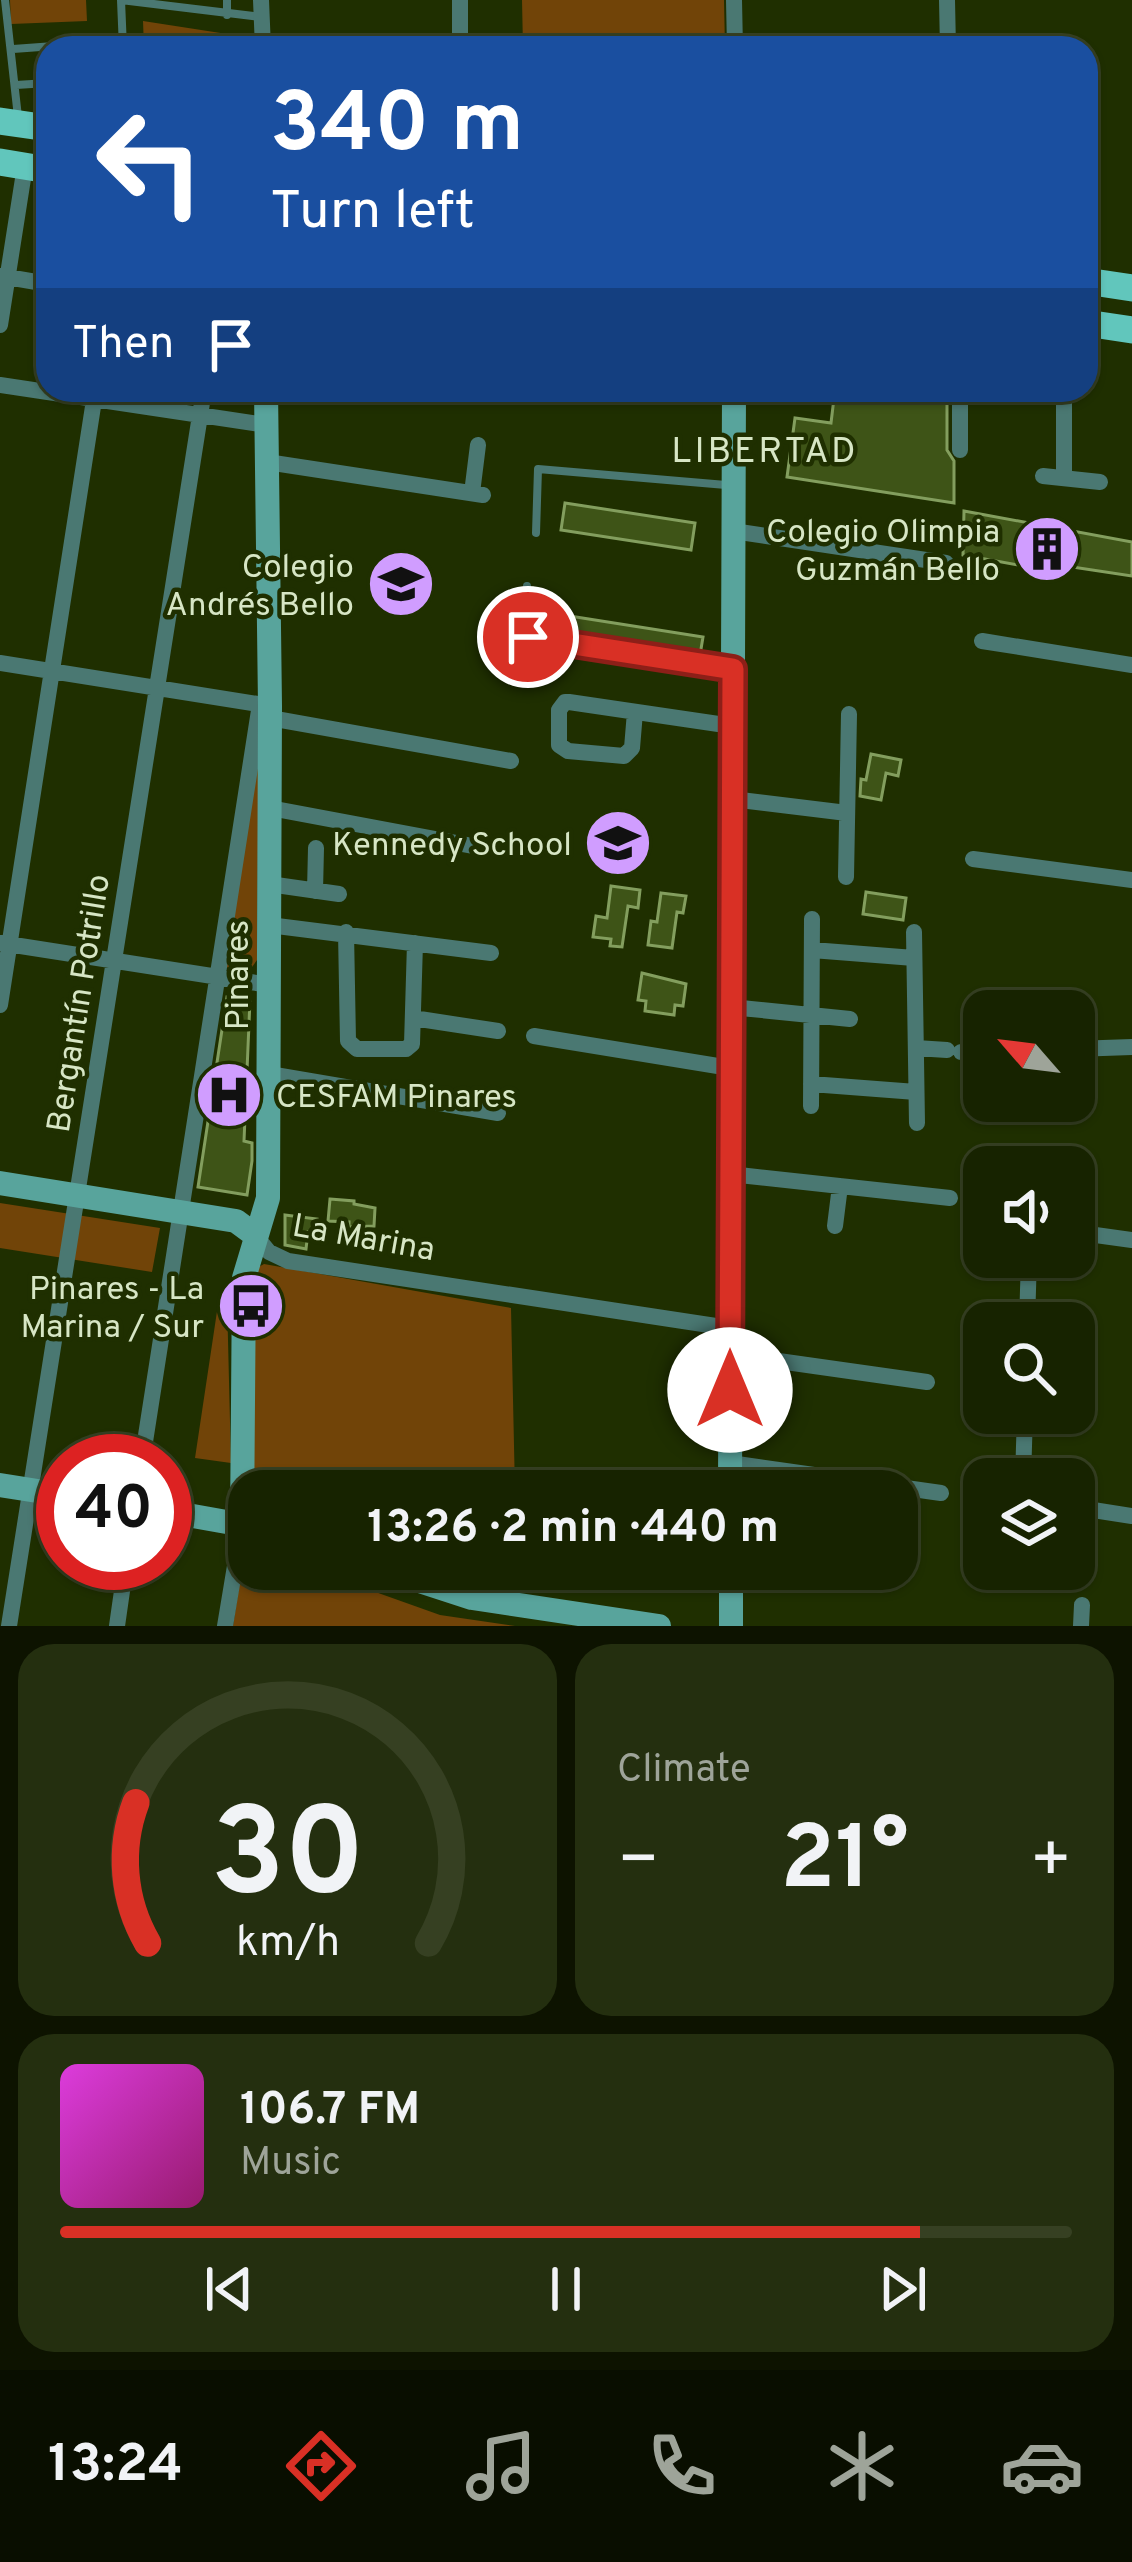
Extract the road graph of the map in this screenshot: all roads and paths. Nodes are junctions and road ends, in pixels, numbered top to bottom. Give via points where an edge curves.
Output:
1 (5, 0) edge
2 (121, 0) edge
3 (226, 0) edge
4 (460, 0) edge
5 (734, 0) edge
6 (947, 0) edge
7 (261, 9) edge
8 (227, 15) junction
9 (123, 36) edge
10 (460, 36) edge
11 (735, 36) edge
12 (948, 36) edge
13 (36, 48) edge
14 (13, 49) junction
15 (36, 84) edge
16 (16, 85) junction
17 (9, 122) edge
18 (20, 162) edge
19 (4, 277) edge
20 (36, 282) edge
21 (1098, 284) edge
22 (1098, 292) edge
23 (1132, 293) edge
24 (1098, 324) edge
25 (0, 325) edge
26 (1132, 330) edge
27 (0, 385) edge
28 (36, 391) edge
29 (94, 402) edge
30 (106, 402) edge
31 (202, 402) edge
32 (266, 402) edge
33 (734, 402) edge
34 (960, 402) edge
35 (1064, 402) edge
36 (200, 417) junction
37 (266, 425) junction
38 (478, 445) dead end
39 (960, 450) dead end
40 (267, 462) junction
41 (1043, 476) dead end
42 (1064, 478) junction
43 (1100, 482) dead end
44 (734, 485) junction
45 (734, 531) junction
46 (536, 533) dead end
47 (946, 563) dead end
48 (527, 586) dead end
49 (982, 641) dead end
50 (0, 663) edge
51 (1132, 665) edge
52 (733, 669) junction
53 (52, 671) junction
54 (157, 688) junction
55 (267, 710) junction
56 (635, 712) junction
57 (849, 714) dead end
58 (733, 726) junction
59 (511, 761) dead end
60 (732, 800) junction
61 (270, 808) junction
62 (847, 813) junction
63 (478, 847) dead end
64 (316, 848) dead end
65 (973, 860) dead end
66 (846, 877) dead end
67 (1132, 880) edge
68 (269, 884) junction
69 (315, 891) junction
70 (339, 894) dead end
71 (812, 919) dead end
72 (269, 925) junction
73 (346, 932) junction
74 (914, 932) dead end
75 (415, 943) junction
76 (5, 944) edge
77 (812, 950) junction
78 (491, 953) dead end
79 (914, 958) junction
80 (114, 961) junction
81 (218, 977) junction
82 (269, 985) junction
83 (0, 1005) edge
84 (731, 1007) junction
85 (812, 1015) junction
86 (413, 1018) junction
87 (850, 1019) dead end
88 (498, 1031) dead end
89 (534, 1036) dead end
90 (1132, 1047) edge
91 (916, 1048) junction
92 (1095, 1048) edge
93 (963, 1051) edge
94 (730, 1068) junction
95 (269, 1075) junction
96 (811, 1084) junction
97 (916, 1092) junction
98 (811, 1106) dead end
99 (498, 1113) dead end
100 (917, 1123) dead end
101 (730, 1174) junction
102 (0, 1183) edge
103 (840, 1186) junction
104 (77, 1196) junction
105 (950, 1198) dead end
106 (181, 1212) junction
107 (835, 1226) dead end
108 (255, 1235) junction
109 (1095, 1235) edge
110 (1132, 1240) edge
111 (730, 1341) junction
112 (927, 1382) dead end
113 (146, 1434) edge
114 (730, 1463) junction
115 (245, 1470) edge
116 (730, 1470) edge
117 (0, 1485) edge
118 (30, 1490) junction
119 (36, 1491) edge
120 (941, 1493) dead end
121 (1095, 1510) edge
122 (192, 1516) edge
123 (1132, 1516) edge
124 (228, 1522) edge
125 (122, 1590) edge
126 (232, 1590) edge
127 (447, 1590) edge
128 (730, 1590) edge
129 (1082, 1605) dead end
130 (9, 1626) edge
131 (117, 1626) edge
132 (225, 1626) edge
133 (659, 1626) edge
134 (731, 1626) edge
135 (1081, 1626) edge

1 - 14 lane
2 - 8 lane
2 - 9 lane
3 - 8 lane
4 - 10 street
5 - 11 street
6 - 12 street
7 - 8 lane
13 - 14 lane
14 - 16 lane
15 - 16 lane
16 - 17 lane
17 - 18 main road
18 - 19 street
19 - 20 street
19 - 25 street
21 - 23 main road
22 - 23 lane
24 - 26 main road
27 - 28 street
29 - 53 street
30 - 36 street
31 - 36 street, Bergantín Potrillo
32 - 37 street, Pinares
33 - 44 street
34 - 39 street
35 - 42 street
36 - 37 street
36 - 54 street, Bergantín Potrillo
37 - 40 street, Pinares
38 - 40 street via 478,494
40 - 55 street, Pinares
41 - 42 street
42 - 43 street
44 - 45 street
44 - 46 lane via 538,469
45 - 47 street
45 - 52 street
48 - 52 lane via 528,637
49 - 51 street
50 - 53 street
52 - 58 street
53 - 54 street
53 - 76 street
54 - 55 street
54 - 80 street, Bergantín Potrillo
55 - 59 street
55 - 61 street, Pinares
55 - 81 street
56 - 56 street via 565,702 559,745 624,757
56 - 58 street
57 - 62 street
58 - 60 street
60 - 62 street
60 - 84 street
61 - 63 street
61 - 68 street, Pinares
62 - 66 street
64 - 69 street
65 - 67 street
68 - 69 street
68 - 72 street, Pinares
69 - 70 street
71 - 77 street
72 - 73 street
72 - 82 street, Pinares
73 - 75 street
73 - 86 street via 351,1047 408,1048
74 - 79 street
75 - 78 street
75 - 86 street
76 - 80 street
76 - 83 street
77 - 79 street
77 - 85 street
79 - 91 street
80 - 81 street
80 - 104 street, Bergantín Potrillo
81 - 82 street
81 - 106 street
82 - 95 street, Pinares
84 - 85 street
84 - 94 street
85 - 87 street
85 - 96 street
86 - 88 street
89 - 94 street
90 - 92 street
91 - 93 street
91 - 97 street
94 - 101 street
95 - 99 street
95 - 108 street, Pinares via 268,1198
96 - 97 street
96 - 98 street
97 - 100 street
101 - 103 street
101 - 111 street
102 - 104 street, La Marina
103 - 105 street
103 - 107 street
104 - 106 street, La Marina
104 - 118 street, Bergantín Potrillo
106 - 108 street, La Marina via 236,1221
106 - 113 street
108 - 111 street, La Marina via 283,1260
108 - 115 street, Pinares via 243,1289
109 - 110 street
111 - 112 street, La Marina
111 - 114 street
114 - 116 street
114 - 120 street
117 - 118 street
118 - 119 street
118 - 130 street, Bergantín Potrillo
121 - 123 street
122 - 124 street
125 - 131 street
126 - 132 street, Pinares
127 - 133 street
128 - 134 street
129 - 135 street

